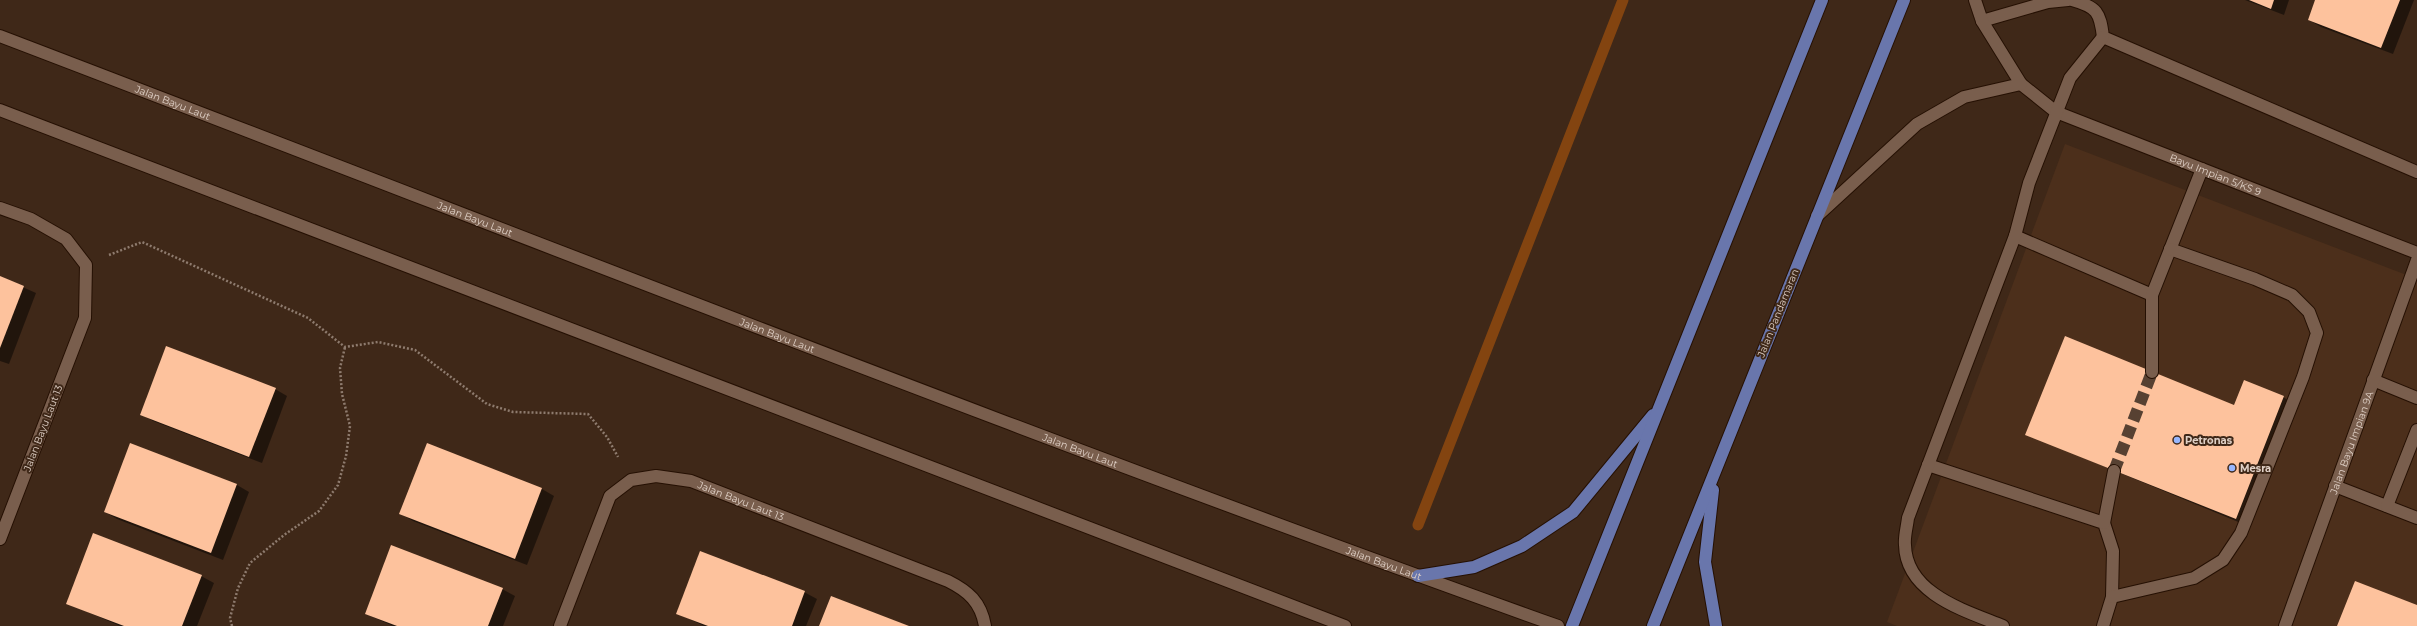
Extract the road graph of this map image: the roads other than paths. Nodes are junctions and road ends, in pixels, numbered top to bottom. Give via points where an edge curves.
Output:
1 (1822, 0) edge
2 (1904, 0) edge
3 (1975, 0) edge
4 (2068, 0) edge
5 (2072, 0) edge
6 (2091, 2) edge
7 (1982, 21) junction
8 (0, 36) edge
9 (2103, 37) junction
10 (2021, 84) junction
11 (0, 110) edge
12 (2056, 112) junction
13 (2202, 169) junction
14 (2416, 170) edge
15 (0, 208) edge
16 (1817, 216) junction
17 (2015, 236) junction
18 (2170, 249) junction
19 (2417, 253) edge
20 (2417, 260) edge
21 (2152, 295) junction
22 (2152, 372) tunnel mouth
23 (2373, 380) junction
24 (2417, 398) edge
25 (1660, 406) junction
26 (2417, 430) edge
27 (1928, 465) junction
28 (1716, 469) junction
29 (2114, 471) tunnel mouth
30 (2335, 486) junction
31 (2387, 506) junction
32 (2417, 518) edge
33 (2104, 523) junction
34 (0, 539) edge
35 (1418, 576) junction
36 (2112, 597) junction
37 (985, 624) edge
38 (560, 626) edge
39 (1345, 626) edge
40 (1558, 626) edge
41 (1572, 626) edge
42 (1653, 626) edge
43 (1716, 626) edge
44 (2003, 626) edge
45 (2103, 626) edge
46 (2285, 626) edge

1 - 25 main road
2 - 16 main road, Jalan Pandamaran via 1878,71
3 - 7 street, Bayu Impian 5/KS 9
4 - 7 street via 2048,2
5 - 6 street
6 - 9 street via 2101,19
7 - 10 street, Bayu Impian 5/KS 9
8 - 35 street, Jalan Bayu Laut via 638,283
9 - 12 street via 2070,78
9 - 14 street
10 - 12 street, Bayu Impian 5/KS 9
10 - 16 street via 1964,97 1917,124
11 - 39 street via 630,354
12 - 13 street, Bayu Impian 5/KS 9
12 - 17 street via 2030,183
13 - 18 street
13 - 19 street, Bayu Impian 5/KS 9
15 - 34 street, Jalan Bayu Laut 13 via 31,219 66,239 86,265 85,318
16 - 28 main road, Jalan Pandamaran
17 - 21 street
17 - 27 street
18 - 21 street
18 - 36 street via 2255,279 2292,296 2308,312 2317,333 2303,377 2241,533 2223,560 2194,578
20 - 23 street, Jalan Bayu Impian 9A
21 - 22 street
23 - 24 street
23 - 30 street, Jalan Bayu Impian 9A
25 - 35 main road via 1573,512 1522,546 1474,567
25 - 41 main road
26 - 31 street
27 - 33 street
27 - 44 street via 1908,518 1904,546 1912,572 1947,603
28 - 42 main road, Jalan Pandamaran
28 - 43 main road via 1704,562
29 - 33 street
30 - 31 street
30 - 46 street, Jalan Bayu Impian 9A
31 - 32 street
33 - 36 street via 2113,551
35 - 40 street, Jalan Bayu Laut
36 - 45 street
37 - 38 street, Jalan Bayu Laut 13 via 978,604 966,590 948,581 691,482 656,476 631,480 610,496

